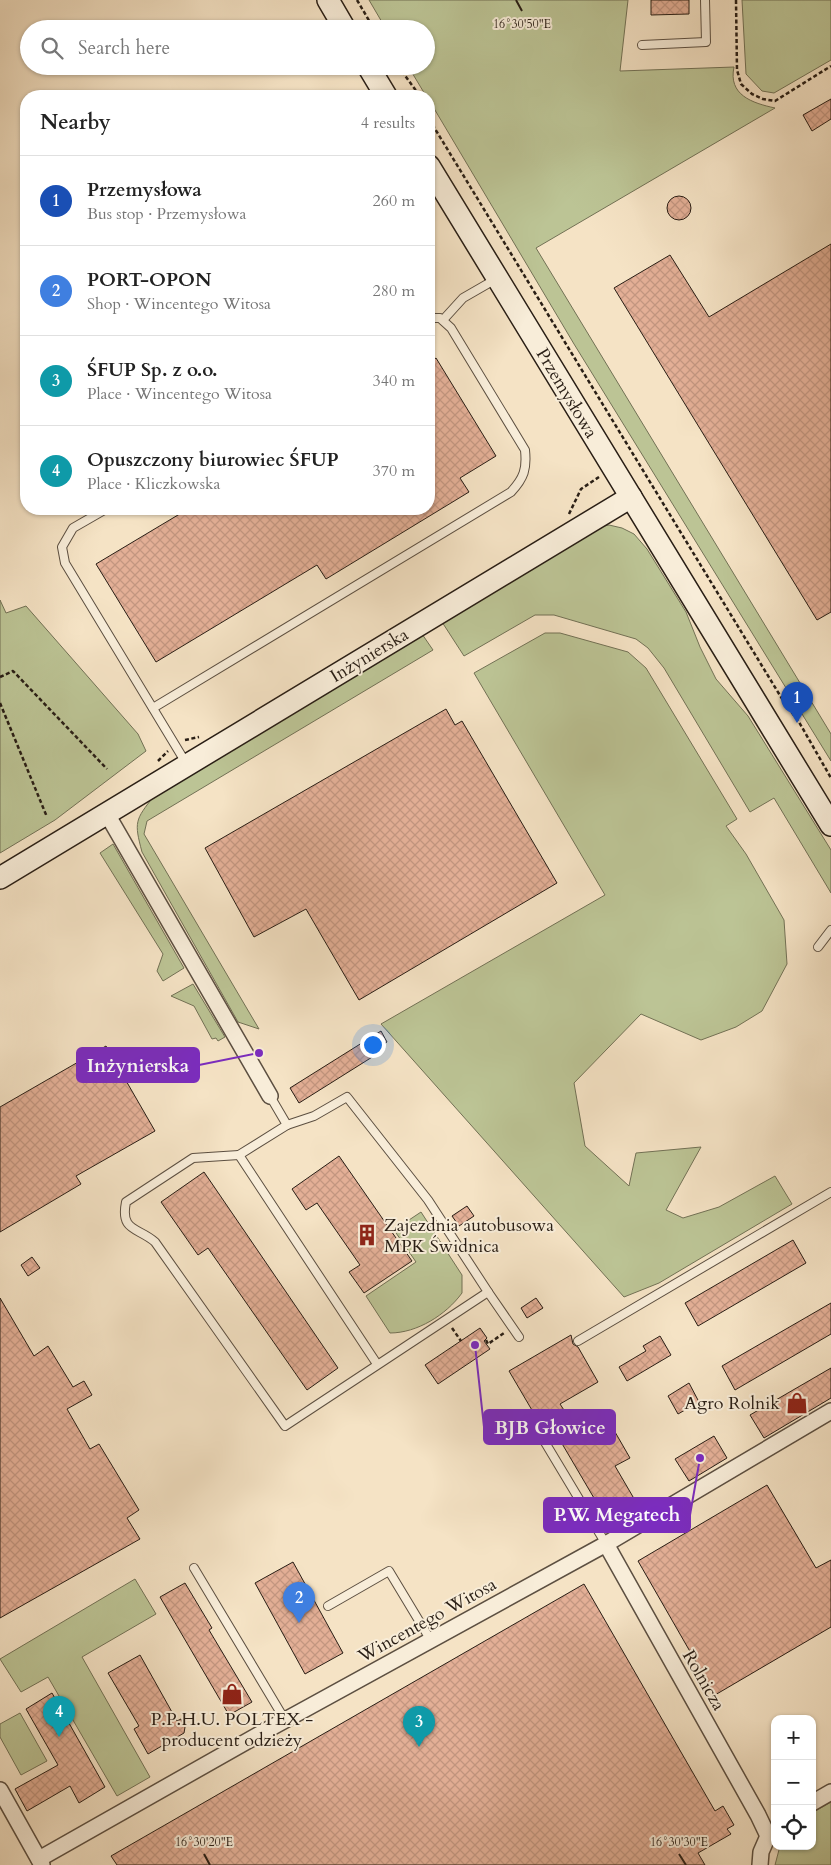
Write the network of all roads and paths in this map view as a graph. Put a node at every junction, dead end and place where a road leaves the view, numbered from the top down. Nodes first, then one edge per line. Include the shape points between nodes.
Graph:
1 (328, 0) edge
2 (357, 0) edge
3 (705, 0) edge
4 (736, 0) edge
5 (340, 20) edge
6 (369, 20) edge
7 (642, 45) dead end
8 (831, 66) edge
9 (373, 75) edge
10 (405, 75) edge
11 (382, 90) edge
12 (416, 90) edge
13 (435, 129) edge
14 (435, 176) edge
15 (497, 278) junction
16 (435, 318) edge
17 (443, 320) junction
18 (631, 497) junction
19 (96, 515) edge
20 (0, 677) edge
21 (0, 703) edge
22 (153, 708) junction
23 (187, 765) junction
24 (106, 769) dead end
25 (831, 778) edge
26 (107, 814) junction
27 (47, 817) dead end
28 (831, 825) edge
29 (0, 878) edge
30 (831, 930) edge
31 (818, 948) dead end
32 (270, 1096) joint
33 (287, 1125) junction
34 (239, 1155) junction
35 (831, 1192) edge
36 (488, 1292) junction
37 (450, 1324) dead end
38 (512, 1328) junction
39 (519, 1338) dead end
40 (486, 1340) dead end
41 (578, 1340) dead end
42 (461, 1341) dead end
43 (377, 1364) junction
44 (831, 1411) edge
45 (534, 1424) dead end
46 (606, 1544) junction
47 (194, 1568) dead end
48 (328, 1606) dead end
49 (430, 1640) junction
50 (285, 1720) junction
51 (0, 1790) edge
52 (831, 1792) edge
53 (816, 1801) edge
54 (771, 1832) edge
55 (40, 1862) edge
56 (760, 1865) edge

1 - 5 main road
2 - 6 path
3 - 7 lane via 706,42
4 - 8 path via 737,70 741,84 752,94 775,101
9 - 11 main road
10 - 12 path
13 - 25 path
14 - 15 main road, Przemysłowa
15 - 17 lane via 463,298
15 - 18 main road, Przemysłowa
16 - 17 lane
17 - 22 lane via 451,328 524,450 527,465 523,479 511,492
18 - 23 main road, Inżynierska
18 - 28 main road, Przemysłowa
19 - 22 lane via 74,528 62,547 65,563
20 - 24 path via 13,671
21 - 27 path
22 - 23 lane
23 - 26 main road, Inżynierska
26 - 29 main road, Inżynierska
26 - 32 street
30 - 31 lane
32 - 33 lane
33 - 34 lane
33 - 36 lane via 314,1116 347,1097 428,1200
34 - 43 lane
34 - 43 lane via 193,1158 126,1202 124,1214 127,1225 155,1242 284,1426
35 - 41 lane
36 - 38 lane
36 - 43 lane
37 - 42 path
38 - 39 lane
38 - 40 path via 488,1344
44 - 46 street, Wincentego Witosa
45 - 46 lane
46 - 49 street, Wincentego Witosa
46 - 54 street, Rolnicza
47 - 50 lane
48 - 49 lane via 389,1571
49 - 50 street, Wincentego Witosa
50 - 55 street, Wincentego Witosa
51 - 55 street
52 - 53 street
54 - 56 street, Rolnicza via 761,1852

